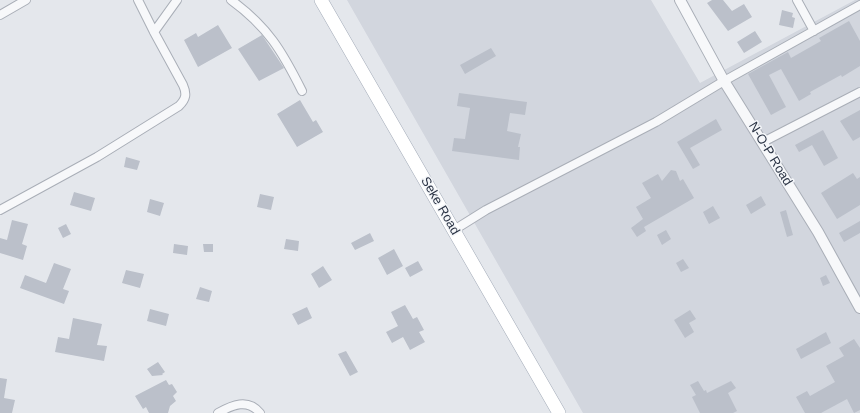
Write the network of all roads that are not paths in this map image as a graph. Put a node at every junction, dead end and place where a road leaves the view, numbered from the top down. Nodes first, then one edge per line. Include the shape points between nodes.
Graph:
1 (26, 0) edge
2 (138, 0) edge
3 (177, 0) edge
4 (231, 0) edge
5 (322, 0) edge
6 (680, 0) edge
7 (796, 0) edge
8 (860, 5) edge
9 (0, 15) edge
10 (814, 31) junction
11 (154, 32) junction
12 (724, 81) junction
13 (302, 90) dead end
14 (860, 92) edge
15 (763, 142) junction
16 (0, 210) edge
17 (454, 230) junction
18 (860, 308) edge
19 (218, 413) edge
20 (260, 413) edge
21 (559, 413) edge

1 - 9 street
2 - 11 street
3 - 11 street
4 - 13 street via 268,32 283,53
5 - 17 main road, Seke Road
6 - 12 street, N-O-P Road
7 - 10 street
8 - 10 street
10 - 12 street
11 - 16 street via 184,85 184,101 97,157
12 - 15 street, N-O-P Road
12 - 17 street via 656,122 486,210
14 - 15 street
15 - 18 street, N-O-P Road via 818,232
17 - 21 main road, Seke Road
19 - 20 street via 243,403

